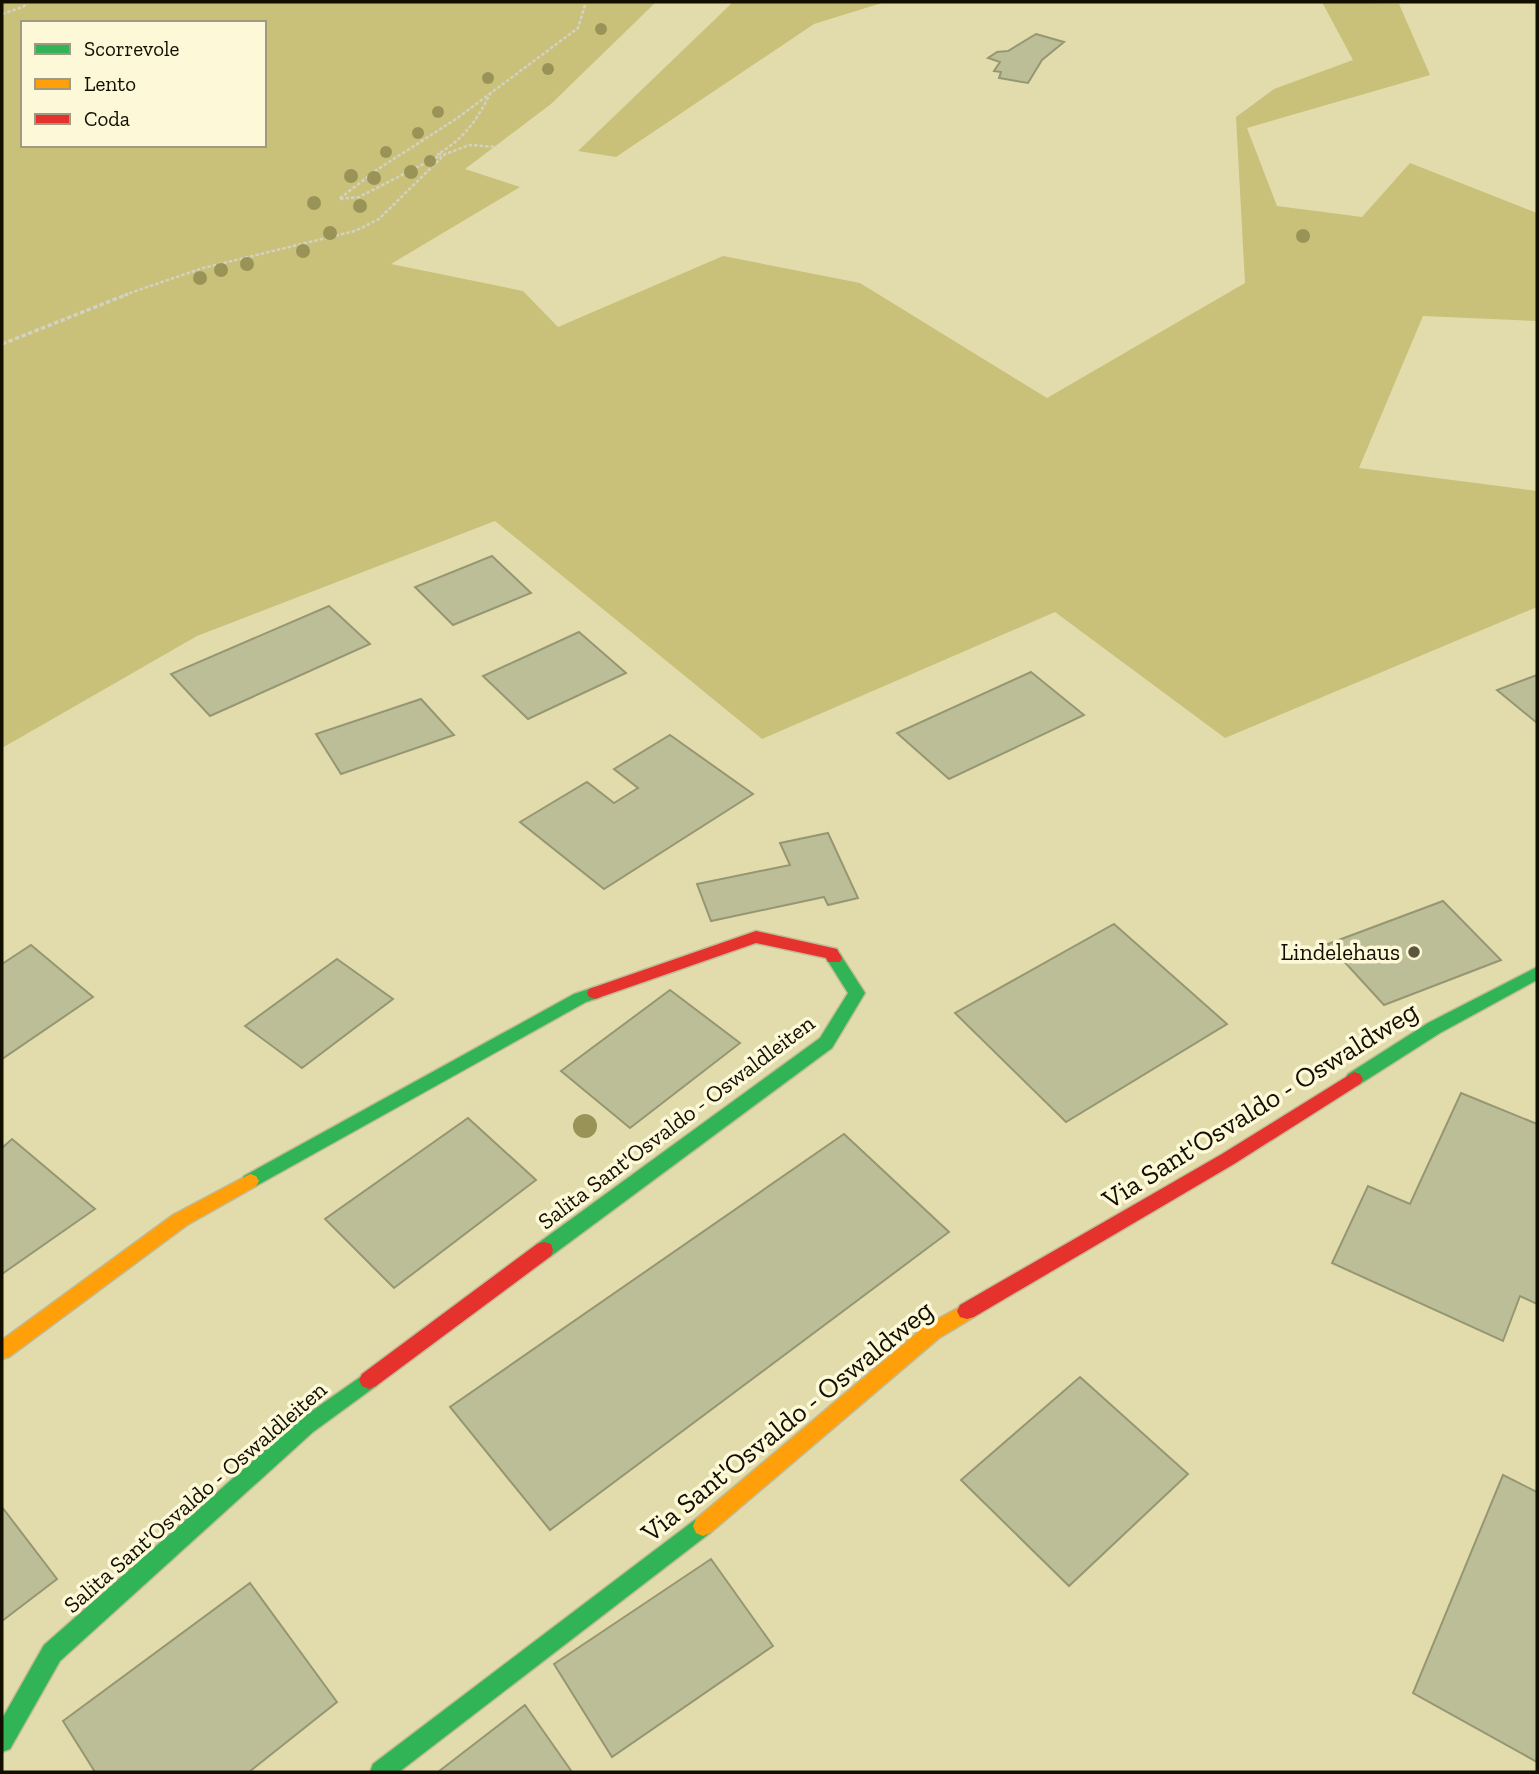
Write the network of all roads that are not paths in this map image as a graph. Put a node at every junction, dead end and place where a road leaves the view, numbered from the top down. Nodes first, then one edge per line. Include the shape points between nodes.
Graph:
1 (1537, 974) edge
2 (2, 1351) edge
3 (2, 1741) edge
4 (381, 1772) edge

1 - 4 street, Via Sant'Osvaldo - Oswaldweg via 1434,1028 1228,1159 932,1332 724,1510
2 - 3 street, Salita Sant'Osvaldo - Oswaldleiten via 180,1220 580,998 756,937 831,953 858,993 826,1043 306,1426 52,1653

